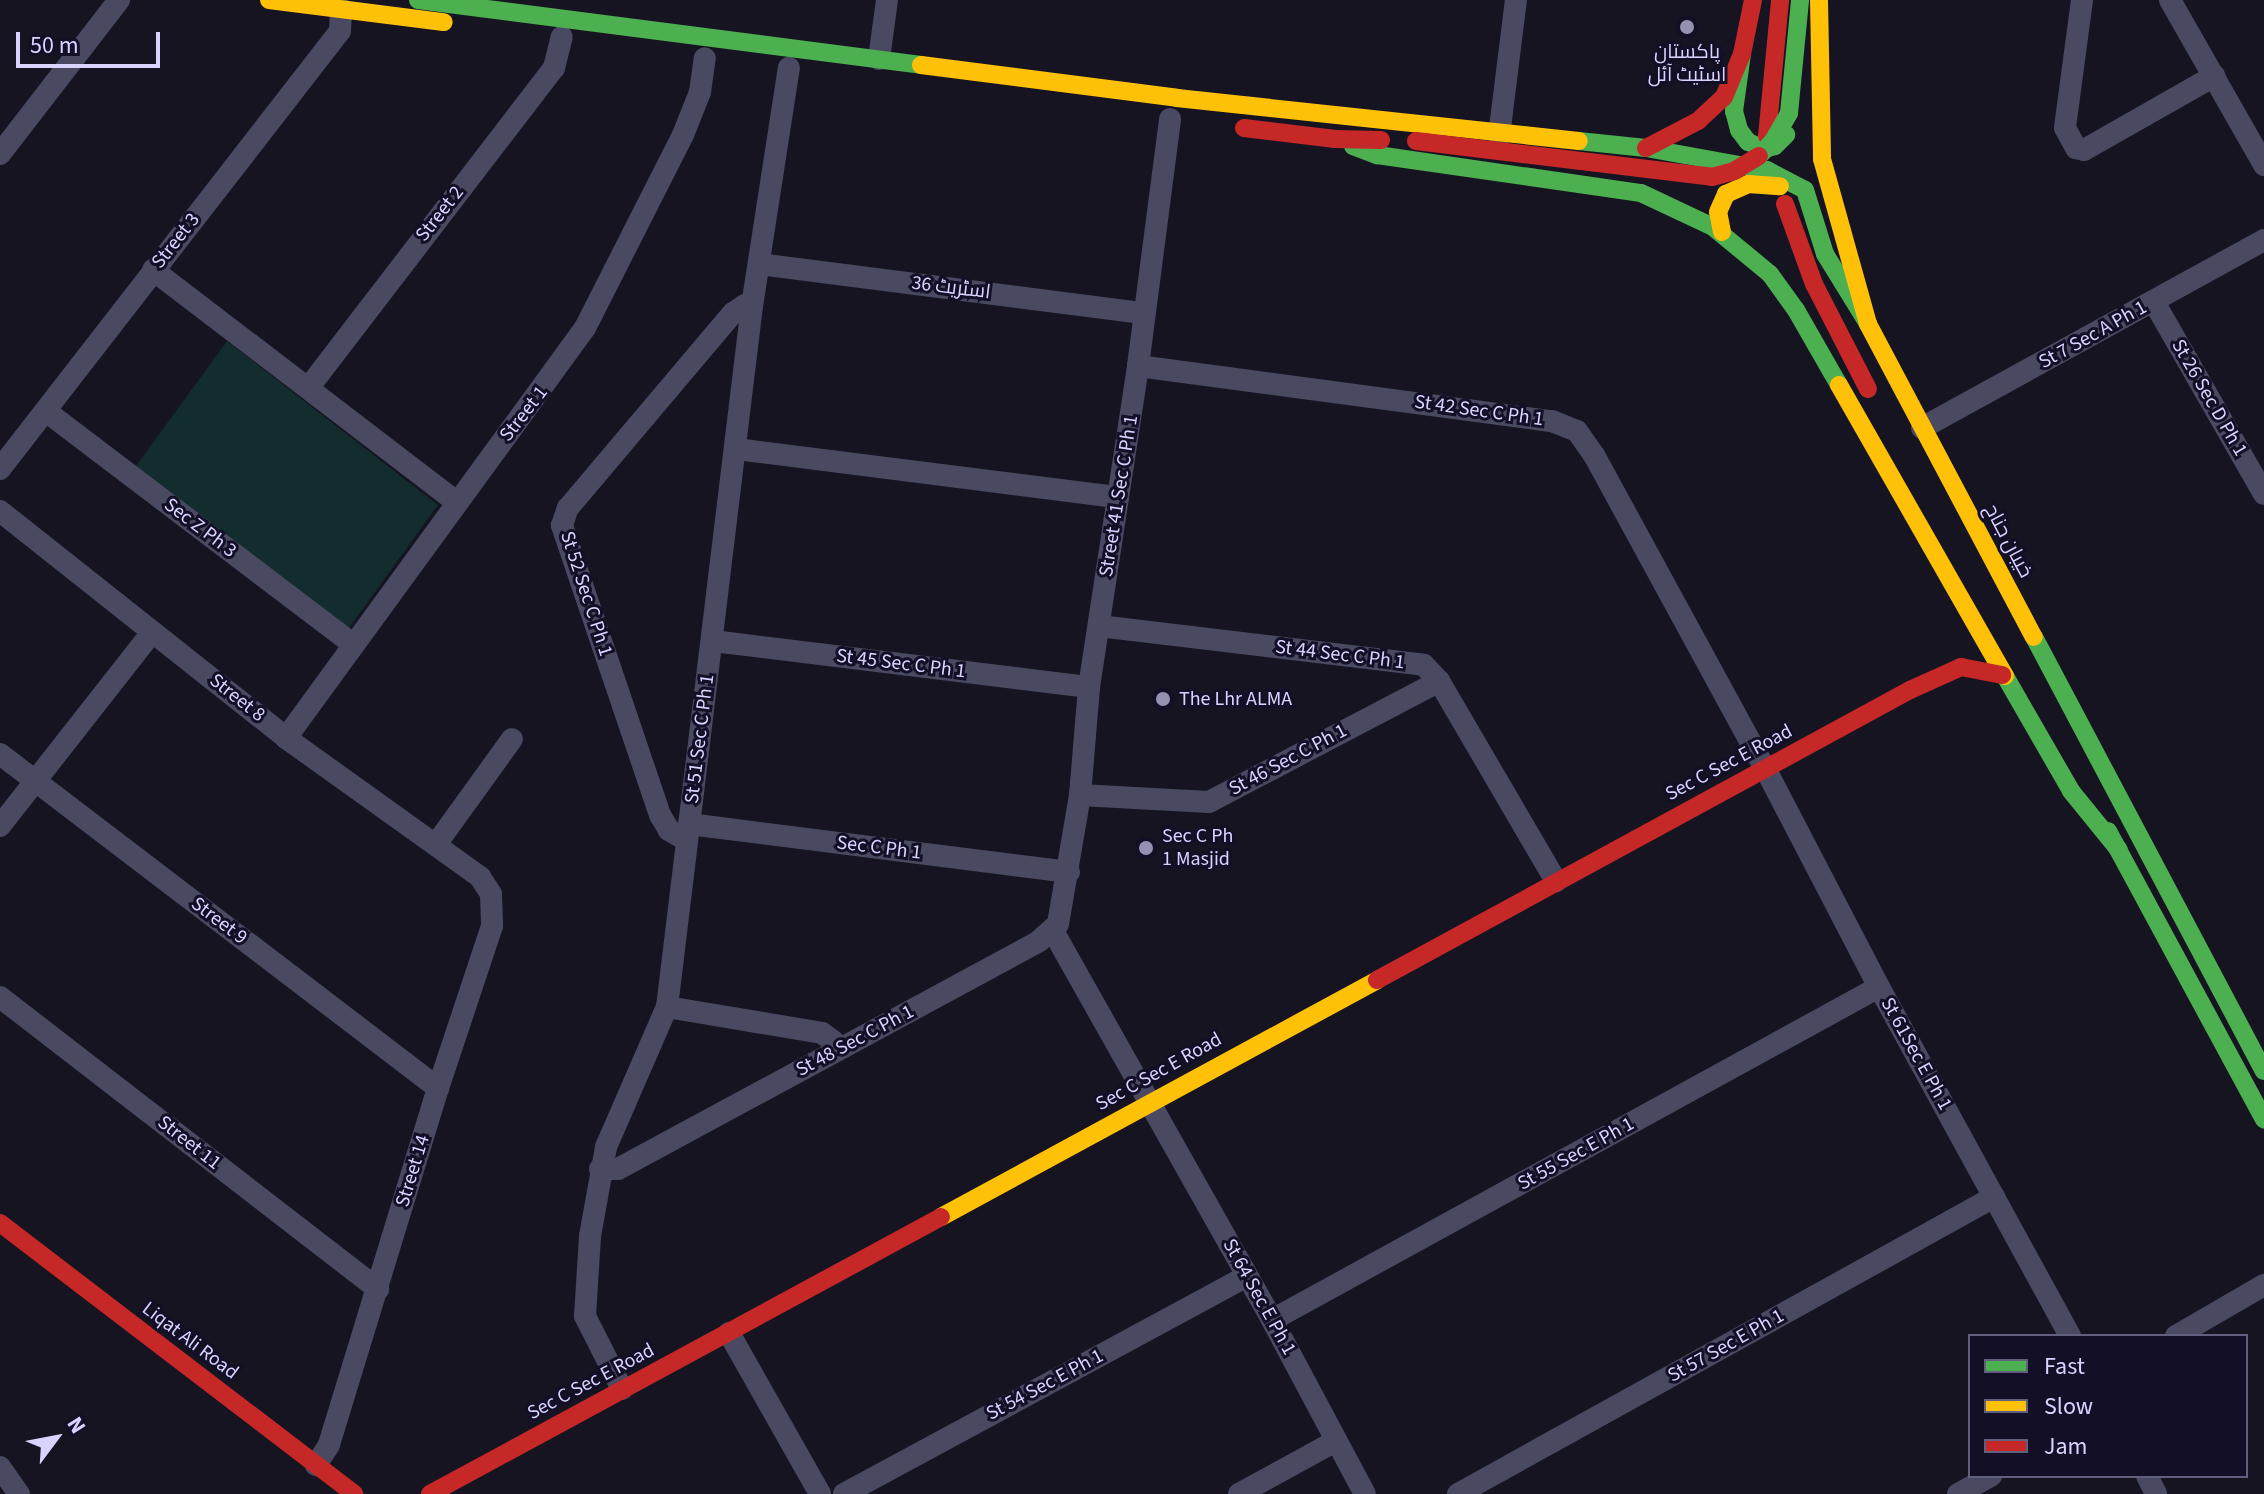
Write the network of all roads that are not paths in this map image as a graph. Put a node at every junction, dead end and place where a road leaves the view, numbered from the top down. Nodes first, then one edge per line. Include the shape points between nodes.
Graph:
1 (119, 0) edge
2 (269, 0) edge
3 (418, 0) edge
4 (887, 0) edge
5 (1516, 0) edge
6 (1753, 0) edge
7 (1780, 0) edge
8 (1800, 0) edge
9 (1819, 0) edge
10 (2082, 0) edge
11 (450, 2) edge
12 (2176, 2) edge
13 (341, 9) junction
14 (1817, 25) junction
15 (562, 37) junction
16 (590, 42) dead end
17 (1742, 54) junction
18 (705, 58) dead end
19 (879, 59) junction
20 (789, 68) dead end
21 (2214, 76) junction
22 (1170, 119) dead end
23 (1230, 127) dead end
24 (1499, 136) junction
25 (1767, 136) dead end
26 (1335, 139) junction
27 (1646, 148) junction
28 (0, 154) edge
29 (2264, 165) edge
30 (1792, 180) junction
31 (1785, 204) dead end
32 (1722, 232) junction
33 (2264, 240) edge
34 (759, 264) junction
35 (153, 270) junction
36 (2154, 302) junction
37 (752, 306) junction
38 (1143, 313) junction
39 (1868, 324) junction
40 (1138, 366) junction
41 (309, 387) junction
42 (1877, 404) dead end
43 (47, 412) junction
44 (1922, 428) junction
45 (736, 449) junction
46 (0, 469) edge
47 (2264, 494) edge
48 (1118, 497) junction
49 (456, 502) junction
50 (0, 511) edge
51 (1964, 565) dead end
52 (1972, 622) junction
53 (1099, 626) junction
54 (152, 632) junction
55 (713, 641) junction
56 (354, 645) junction
57 (2002, 675) junction
58 (1439, 681) junction
59 (1089, 687) junction
60 (1910, 690) junction
61 (286, 738) junction
62 (512, 739) dead end
63 (0, 754) edge
64 (1766, 770) junction
65 (35, 781) junction
66 (1080, 795) junction
67 (0, 826) edge
68 (688, 832) junction
69 (437, 843) junction
70 (2119, 850) junction
71 (1069, 872) junction
72 (480, 877) joint
73 (1556, 881) junction
74 (1053, 931) junction
75 (1879, 987) junction
76 (0, 997) edge
77 (667, 1007) junction
78 (2246, 1034) junction
79 (838, 1050) junction
80 (2264, 1054) edge
81 (2264, 1071) edge
82 (438, 1088) junction
83 (1150, 1102) junction
84 (2264, 1120) edge
85 (600, 1169) junction
86 (1994, 1197) junction
87 (0, 1223) edge
88 (1247, 1276) junction
89 (2264, 1285) edge
90 (378, 1289) junction
91 (1272, 1320) junction
92 (729, 1333) junction
93 (2069, 1334) edge
94 (2179, 1334) edge
95 (622, 1389) junction
96 (1336, 1441) junction
97 (316, 1465) junction
98 (0, 1467) edge
99 (1987, 1478) edge
100 (19, 1494) edge
101 (354, 1494) edge
102 (430, 1494) edge
103 (820, 1494) edge
104 (844, 1494) edge
105 (1239, 1494) edge
106 (1365, 1494) edge
107 (1458, 1494) edge
108 (1958, 1494) edge

1 - 28 street
2 - 13 main road
3 - 11 main road
4 - 19 street
5 - 24 street
6 - 17 main road
7 - 25 main road
8 - 26 main road, bridge via 1789,113 1757,158 1734,171 1712,177 1416,141
9 - 14 main road, خیبان جناح
10 - 21 street via 2065,128 2076,148 2084,150
11 - 19 main road
12 - 21 street
13 - 15 main road
13 - 35 street, Street 3 via 340,31
14 - 17 main road via 1806,57 1798,114 1785,137 1769,148 1748,142 1739,130 1734,111
14 - 39 main road, خیبان جناح via 1822,159
15 - 16 main road
15 - 41 street, Street 2 via 554,68
17 - 27 main road via 1728,91 1713,110
18 - 49 street, Street 1 via 700,92 683,135 585,328
19 - 24 main road
20 - 34 street, St 51 Sec C Ph 1
21 - 29 street
22 - 38 street, Street 41 Sec C Ph 1
23 - 26 main road
24 - 27 main road
26 - 32 main road via 1377,155 1641,193
27 - 30 main road via 1767,170
30 - 32 main road via 1781,186 1740,185 1726,194 1718,212
30 - 39 main road via 1805,190 1825,254
31 - 42 main road via 1814,284
32 - 52 main road via 1770,274 1796,310
33 - 36 street, St 7 Sec A Ph 1
34 - 37 street, St 51 Sec C Ph 1
34 - 38 street, اسٹریٹ 36
35 - 41 street
35 - 43 street, Street 3
36 - 44 street, St 7 Sec A Ph 1
36 - 47 street, St 26 Sec D Ph 1
37 - 45 street, St 51 Sec C Ph 1
37 - 68 street, St 52 Sec C Ph 1 via 733,313 568,508 562,525 660,815 669,830
38 - 40 street, Street 41 Sec C Ph 1
39 - 44 main road, خیبان جناح
40 - 48 street, Street 41 Sec C Ph 1
40 - 64 street, St 42 Sec C Ph 1 via 1552,421 1577,431
41 - 49 street
43 - 46 street, Street 3
43 - 56 street, Sec Z Ph 3
44 - 78 main road, خیبان جناح
45 - 48 street
45 - 55 street, St 51 Sec C Ph 1
48 - 53 street, Street 41 Sec C Ph 1
49 - 56 street, Street 1
50 - 54 street, Street 8
51 - 70 main road
52 - 57 main road
52 - 60 main road, Sec C Sec E Road via 1961,647
53 - 58 street, St 44 Sec C Ph 1 via 1424,665
53 - 59 street, Street 41 Sec C Ph 1
54 - 61 street, Street 8
54 - 65 street
55 - 59 street, St 45 Sec C Ph 1
55 - 68 street, St 51 Sec C Ph 1
56 - 61 street, Street 1
57 - 60 main road, Sec C Sec E Road via 1961,667
57 - 70 main road via 2071,791
58 - 66 street, St 46 Sec C Ph 1 via 1209,802
58 - 73 street
59 - 66 street, Street 41 Sec C Ph 1
60 - 64 main road, Sec C Sec E Road
61 - 69 street, Street 8
62 - 69 street
63 - 65 street, Street 9
64 - 73 main road, Sec C Sec E Road
64 - 75 street, St 61Sec E Ph 1
65 - 67 street
65 - 82 street, Street 9
66 - 71 street, Street 41 Sec C Ph 1
68 - 71 street, Sec C Ph 1
68 - 77 street, St 51 Sec C Ph 1
69 - 72 street, Street 8
70 - 84 main road
71 - 74 street
72 - 82 street, Street 14 via 491,894 492,926
73 - 83 main road, Sec C Sec E Road
74 - 79 street, St 48 Sec C Ph 1
74 - 83 street, St 64 Sec E Ph 1
75 - 86 street, St 61Sec E Ph 1
75 - 91 street, St 55 Sec E Ph 1
76 - 90 street, Street 11
77 - 79 street via 822,1033
77 - 85 street, St 51 Sec C Ph 1
78 - 80 main road
78 - 81 main road, خیبان جناح
79 - 85 street, St 48 Sec C Ph 1 via 618,1169
82 - 90 street, Street 14
83 - 88 street, St 64 Sec E Ph 1
83 - 92 main road, Sec C Sec E Road
85 - 95 street, St 51 Sec C Ph 1 via 585,1316
86 - 93 street, St 61Sec E Ph 1
86 - 107 street, St 57 Sec E Ph 1
87 - 97 main road, Liqat Ali Road
88 - 91 street, St 64 Sec E Ph 1
88 - 104 street, St 54 Sec E Ph 1
89 - 94 street
90 - 97 street, Street 14 via 329,1445
91 - 96 street, St 64 Sec E Ph 1
92 - 95 main road, Sec C Sec E Road
92 - 103 street
95 - 102 main road, Sec C Sec E Road
96 - 105 street
96 - 106 street, St 64 Sec E Ph 1
97 - 101 main road, Liqat Ali Road
98 - 100 street
99 - 108 street

